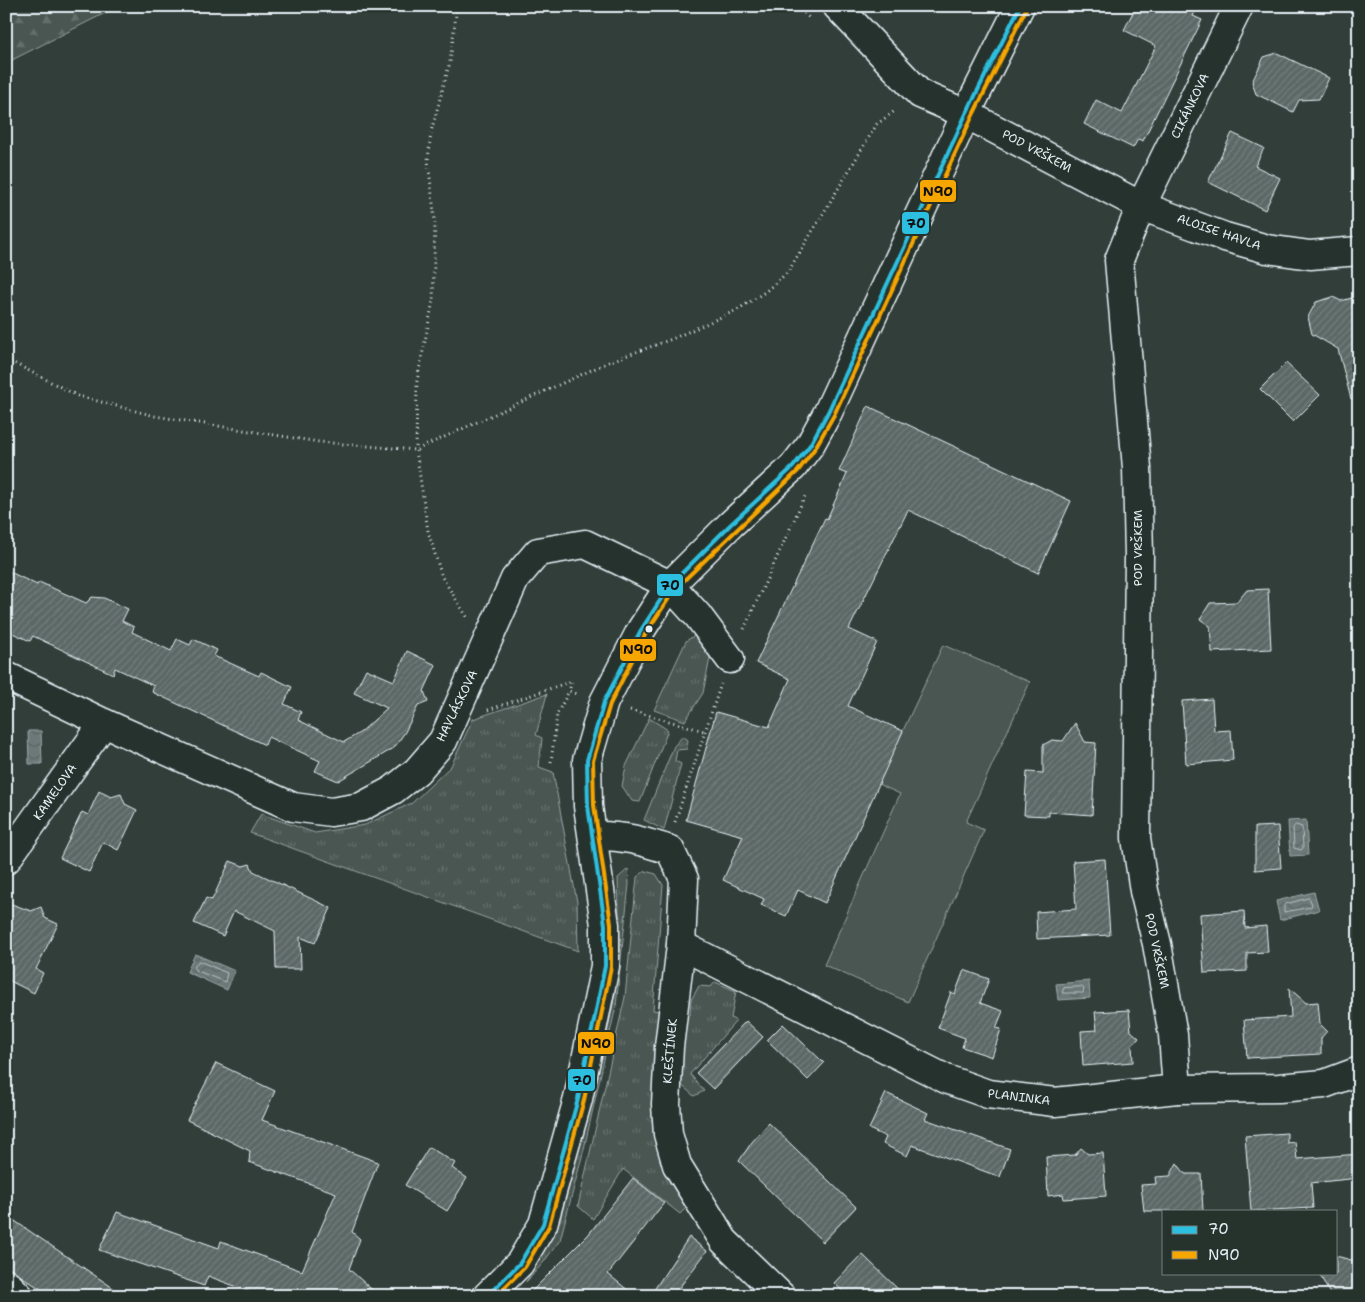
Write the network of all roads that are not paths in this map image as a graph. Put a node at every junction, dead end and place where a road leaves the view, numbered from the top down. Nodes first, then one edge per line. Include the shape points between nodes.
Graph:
1 (837, 6) edge
2 (1020, 6) edge
3 (1239, 6) edge
4 (966, 114) junction
5 (1141, 206) junction
6 (1359, 251) edge
7 (670, 585) junction
8 (730, 659) road end
9 (6, 676) edge
10 (104, 723) junction
11 (593, 836) junction
12 (6, 860) edge
13 (681, 945) junction
14 (1359, 1071) edge
15 (1177, 1090) junction
16 (6, 1283) edge
17 (20, 1296) edge
18 (486, 1296) edge
19 (781, 1296) edge

1 - 4 street, POD VRŠKEM via 920,94
2 - 4 street
3 - 5 street, CIKÁNKOVA
4 - 5 street, POD VRŠKEM
4 - 7 street via 828,412 810,444 792,466
5 - 6 street, ALOISE HAVLA via 1267,249 1310,255
5 - 15 street, POD VRŠKEM via 1119,260 1137,468 1136,838 1173,1035
7 - 8 street
7 - 10 street, HAVLÁSKOVA via 586,544 538,552 515,579 443,741 411,776 361,807 331,812 293,807
7 - 11 street via 641,630 604,702 587,760 588,806
9 - 10 street, HAVLÁSKOVA
10 - 12 street, KAMELOVA
11 - 13 street, KLEŠTÍNEK via 636,838 670,850 684,878
11 - 18 street via 605,925 605,966 578,1100 543,1224 520,1263
13 - 15 street, PLANINKA via 946,1079 988,1094 1055,1102
13 - 19 street, KLEŠTÍNEK via 669,1047 668,1134 677,1165 724,1241
14 - 15 street, PLANINKA via 1324,1084
16 - 17 street

